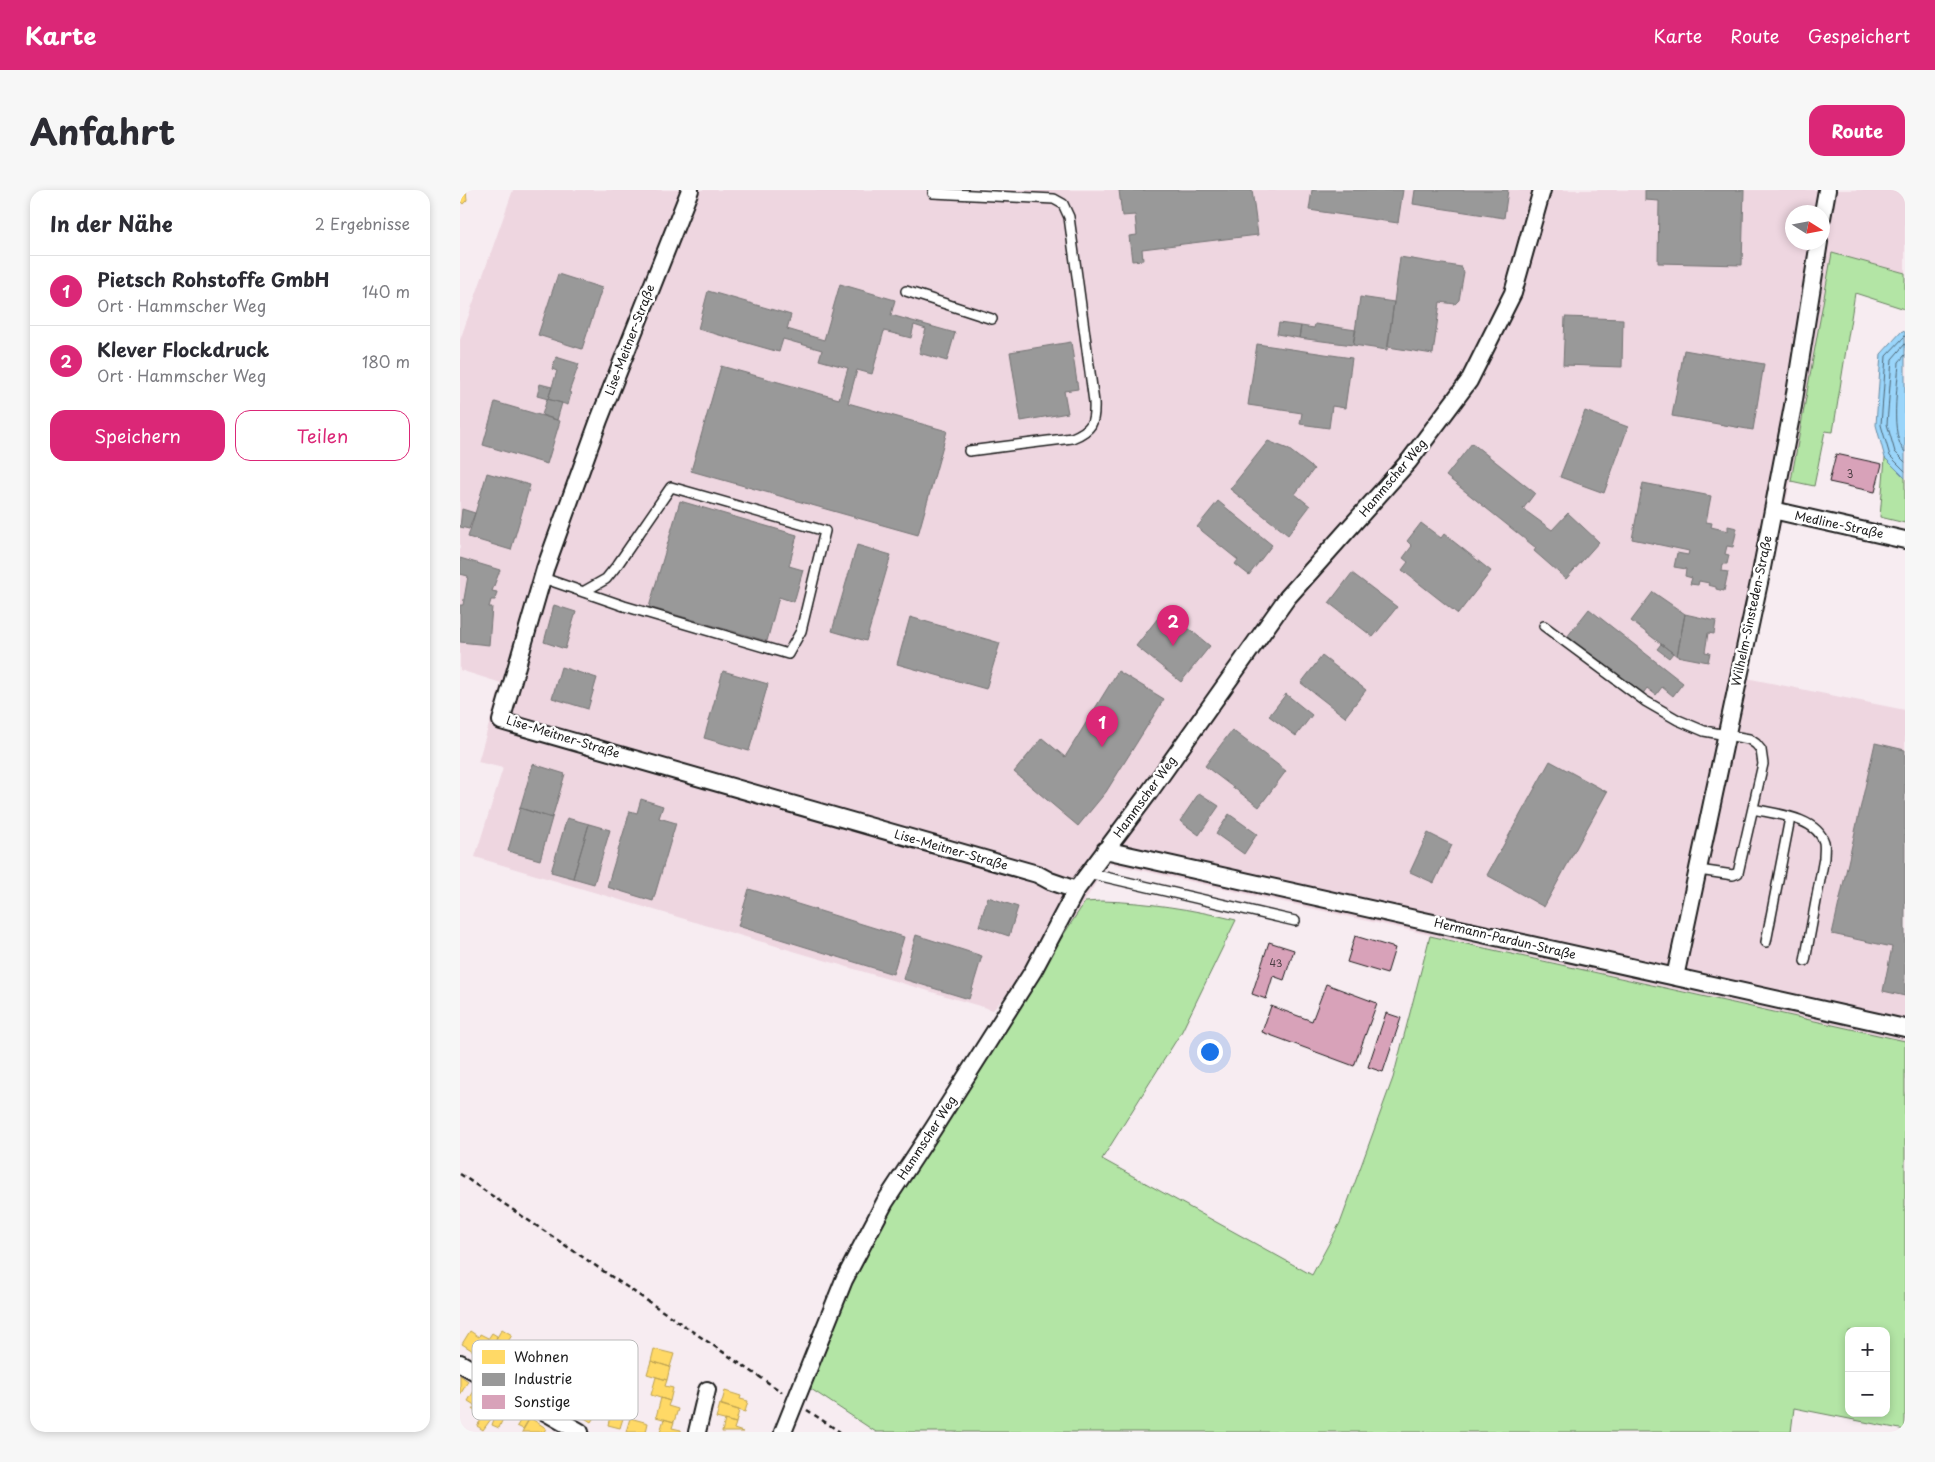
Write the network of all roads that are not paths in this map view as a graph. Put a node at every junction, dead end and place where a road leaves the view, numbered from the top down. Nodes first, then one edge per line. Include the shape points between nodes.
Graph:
1 (690, 190) edge
2 (934, 190) edge
3 (1542, 190) edge
4 (1827, 190) edge
5 (1824, 205) edge
6 (1818, 250) edge
7 (906, 291) dead end
8 (992, 319) dead end
9 (969, 452) dead end
10 (1773, 510) junction
11 (1905, 540) edge
12 (543, 578) junction
13 (583, 592) junction
14 (1544, 626) dead end
15 (1726, 736) junction
16 (1753, 808) junction
17 (1790, 818) junction
18 (1106, 850) junction
19 (1699, 870) junction
20 (1088, 874) junction
21 (1076, 890) junction
22 (1295, 920) dead end
23 (1766, 942) dead end
24 (1805, 961) dead end
25 (1675, 977) junction
26 (1905, 1028) edge
27 (460, 1363) edge
28 (472, 1370) edge
29 (707, 1390) dead end
30 (559, 1420) edge
31 (580, 1432) edge
32 (697, 1432) edge
33 (783, 1432) edge

1 - 12 street, Lise-Meitner-Straße via 600,420
2 - 9 lane via 952,194 1054,199 1062,204 1069,217 1094,402 1093,421 1084,433 1072,438
3 - 18 street, Hammscher Weg via 1513,293 1469,381 1409,461 1287,598
4 - 5 street
6 - 10 street, Wilhelm-Sinsteden-Straße
7 - 8 lane
10 - 11 street, Medline-Straße
10 - 15 street, Wilhelm-Sinsteden-Straße
12 - 13 lane
12 - 21 street, Lise-Meitner-Straße via 501,721 1037,874
13 - 13 lane via 788,654 800,631 825,531 671,487 606,579
14 - 15 lane via 1646,701 1678,720
15 - 16 lane via 1749,740 1761,750 1763,764
15 - 19 street, Wilhelm-Sinsteden-Straße
16 - 17 lane
16 - 19 lane via 1738,873
17 - 23 lane
17 - 24 lane via 1807,822 1824,842 1824,858
18 - 20 street, Hammscher Weg
18 - 25 street, Hermann-Pardun-Straße
19 - 25 street, Wilhelm-Sinsteden-Straße
20 - 21 street, Hammscher Weg
20 - 22 lane
21 - 33 street, Hammscher Weg via 1033,971 885,1202 844,1280
25 - 26 street, Hermann-Pardun-Straße
27 - 28 street
29 - 32 street
30 - 31 street

